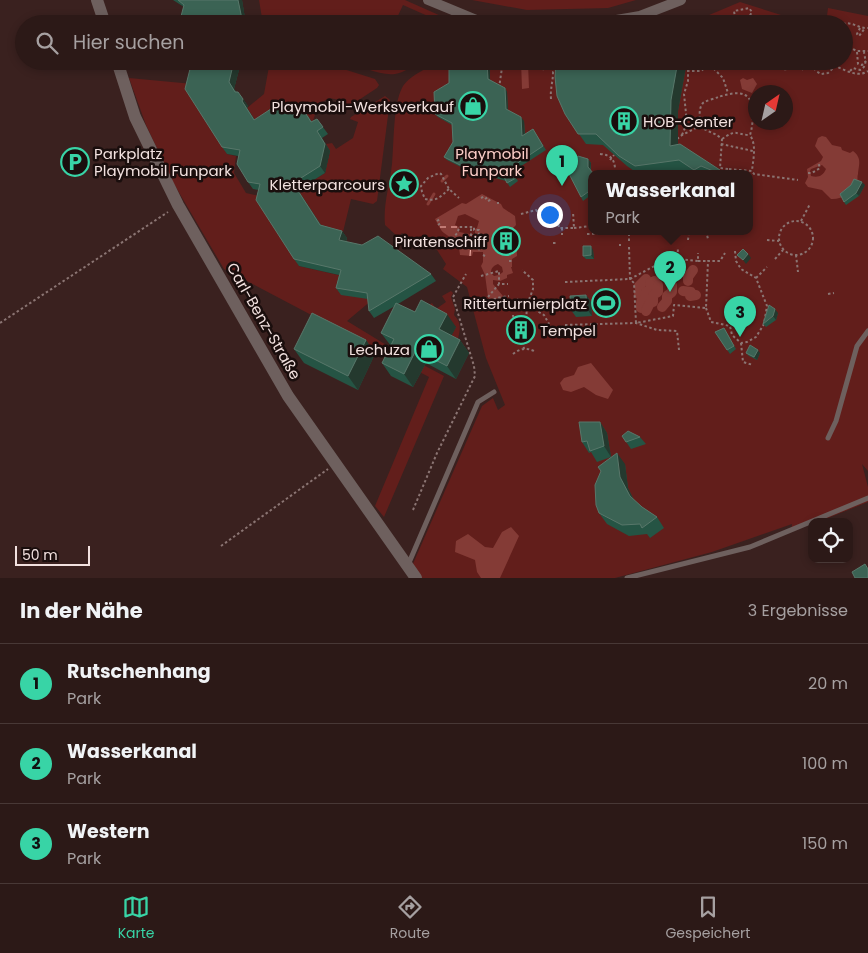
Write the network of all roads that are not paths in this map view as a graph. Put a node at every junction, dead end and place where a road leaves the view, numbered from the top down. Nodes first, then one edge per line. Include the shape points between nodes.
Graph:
1 (97, 0) edge
2 (428, 0) edge
3 (682, 0) edge
4 (101, 15) edge
5 (464, 15) edge
6 (643, 15) edge
7 (120, 70) edge
8 (868, 330) edge
9 (494, 392) dead end
10 (828, 438) dead end
11 (868, 498) edge
12 (408, 566) junction
13 (416, 578) edge
14 (627, 578) edge

1 - 4 street
2 - 5 street
3 - 6 street
7 - 12 street, Carl-Benz-Straße via 135,118 178,205 288,396
8 - 10 lane via 857,346 836,421
9 - 12 lane via 478,402
11 - 14 lane via 750,547
12 - 13 street, Carl-Benz-Straße

